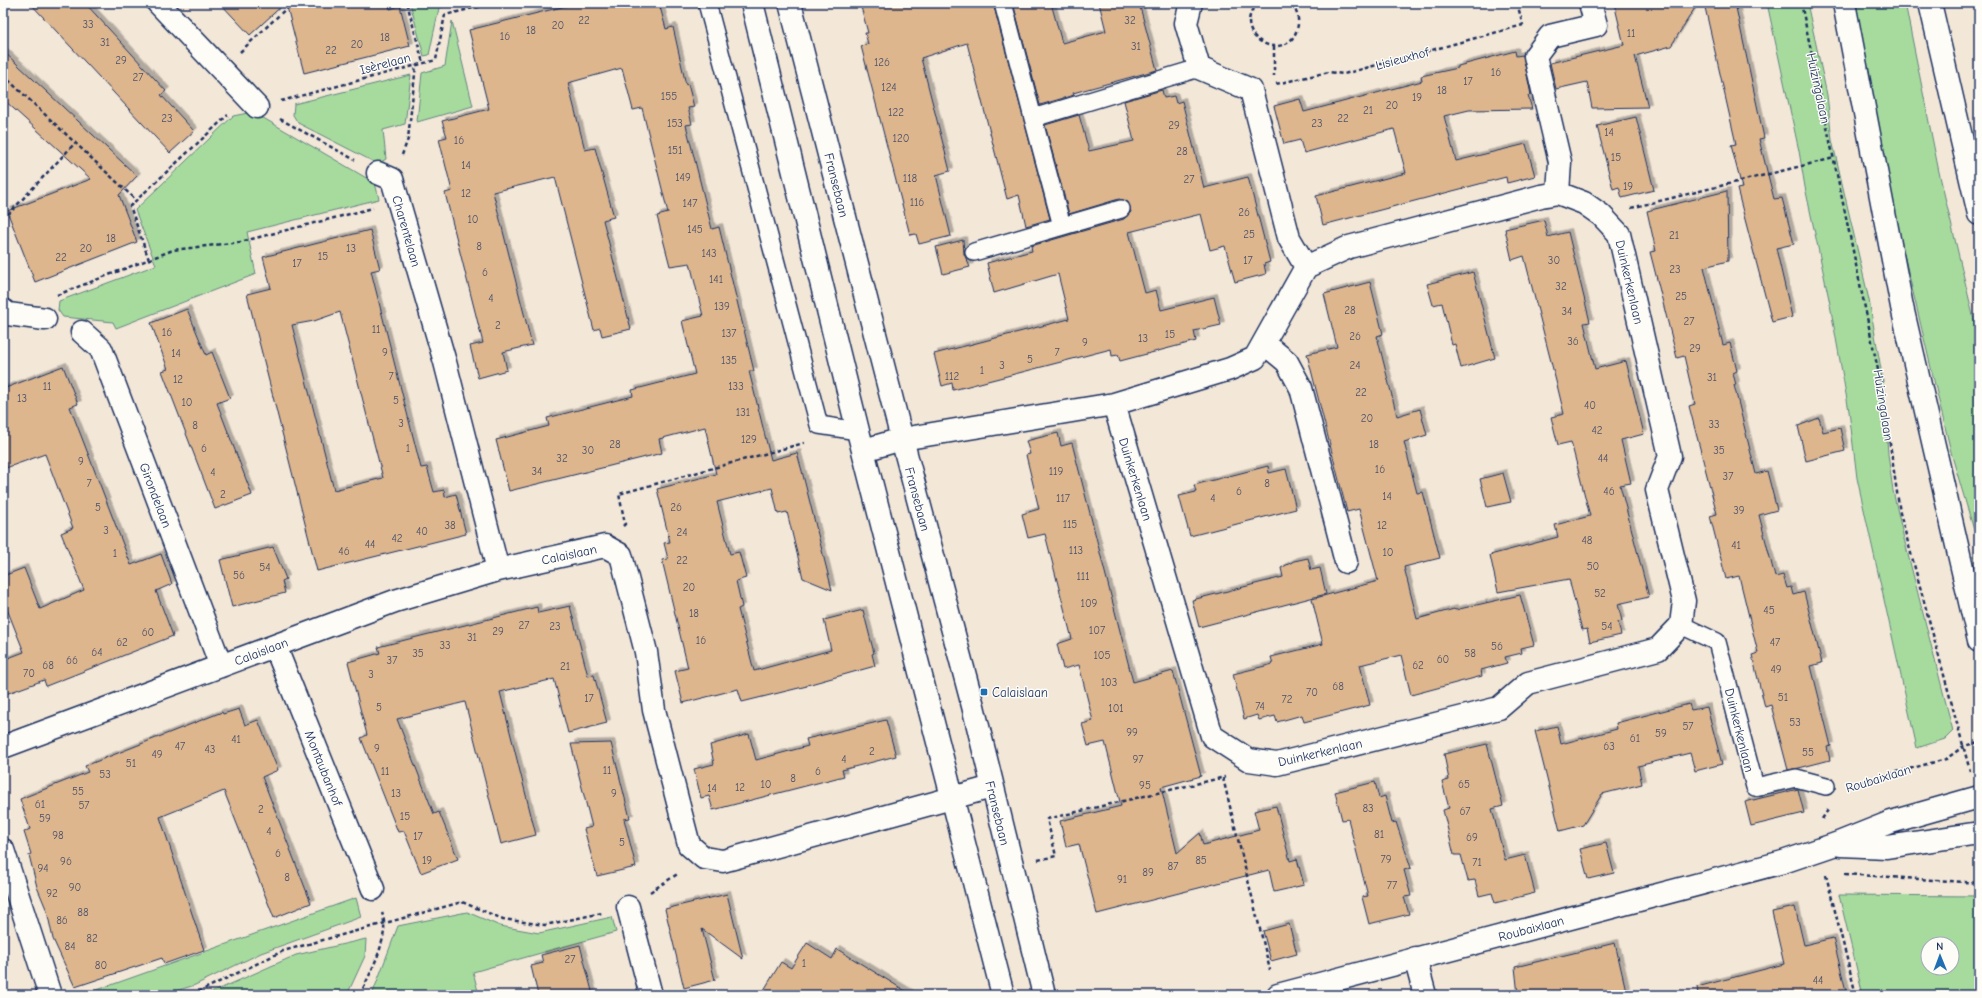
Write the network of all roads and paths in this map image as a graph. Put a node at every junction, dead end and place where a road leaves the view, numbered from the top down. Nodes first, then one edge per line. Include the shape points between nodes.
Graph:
1 (158, 3) edge
2 (292, 3) edge
3 (407, 3) edge
4 (494, 3) edge
5 (707, 3) edge
6 (752, 3) edge
7 (790, 3) edge
8 (1003, 3) edge
9 (1191, 3) edge
10 (1257, 3) edge
11 (1290, 3) edge
12 (1517, 3) edge
13 (1590, 3) edge
14 (1801, 3) edge
15 (1844, 3) edge
16 (1930, 3) edge
17 (483, 4) edge
18 (1523, 25) junction
19 (1550, 36) junction
20 (1274, 46) junction
21 (423, 63) junction
22 (416, 65) junction
23 (1200, 68) junction
24 (222, 70) junction
25 (3, 75) edge
26 (253, 102) junction
27 (1033, 118) junction
28 (75, 143) junction
29 (1834, 158) junction
30 (385, 176) junction
31 (1558, 194) junction
32 (136, 200) junction
33 (398, 202) junction
34 (1120, 209) dead end
35 (1979, 214) edge
36 (1601, 215) junction
37 (3, 220) edge
38 (1062, 226) junction
39 (974, 252) dead end
40 (149, 260) junction
41 (1306, 267) junction
42 (53, 297) dead end
43 (3, 310) edge
44 (45, 319) dead end
45 (82, 332) dead end
46 (1264, 343) junction
47 (1114, 404) junction
48 (819, 425) junction
49 (902, 439) junction
50 (861, 441) junction
51 (605, 546) junction
52 (1346, 562) dead end
53 (498, 570) junction
54 (1973, 604) edge
55 (1680, 625) junction
56 (1979, 641) edge
57 (275, 646) junction
58 (221, 666) junction
59 (1979, 742) edge
60 (1964, 746) junction
61 (3, 747) edge
62 (1231, 776) dead end
63 (1223, 778) junction
64 (1834, 786) joint
65 (992, 787) junction
66 (1978, 797) edge
67 (953, 798) junction
68 (1830, 806) dead end
69 (1818, 824) dead end
70 (1979, 833) edge
71 (1836, 844) junction
72 (3, 850) edge
73 (1011, 867) junction
74 (1826, 873) dead end
75 (373, 889) joint
76 (628, 907) joint
77 (385, 922) junction
78 (1416, 958) junction
79 (1271, 972) dead end
80 (50, 995) edge
81 (192, 995) edge
82 (360, 995) edge
83 (651, 995) edge
84 (1003, 995) edge
85 (1044, 995) edge
86 (1278, 995) edge
87 (1425, 995) edge
88 (1856, 995) edge

1 - 24 street
2 - 24 path
3 - 21 path
4 - 17 path, Isèrelaan
5 - 48 lane
6 - 50 street
7 - 49 street, Fransebaan
8 - 27 lane
9 - 23 street via 1186,23
10 - 20 path via 1250,16 1251,30 1260,42
11 - 20 path via 1298,16 1297,31 1288,42
12 - 18 path
13 - 19 street via 1596,25
14 - 29 path, Huizingalaan
15 - 54 street via 1902,307
16 - 35 street
17 - 21 path, Isèrelaan via 445,15 436,60
18 - 19 path
18 - 20 path, Lisieuxhof via 1344,74 1329,72 1274,84
19 - 31 street via 1535,56 1560,162
21 - 22 path, Isèrelaan
22 - 26 path, Isèrelaan
22 - 30 path via 408,139
23 - 27 lane
23 - 41 street via 1251,90 1289,238
24 - 26 street
25 - 28 path
26 - 30 path
26 - 32 path
27 - 38 lane
28 - 32 path
28 - 37 path
29 - 36 path
29 - 60 path, Huizingalaan via 1882,389 1900,513
30 - 33 street, Charentelaan
31 - 36 street, Duinkerkenlaan via 1584,202
31 - 41 street, Duinkerkenlaan via 1541,196 1348,247
32 - 40 path via 130,206
33 - 40 path via 240,242 173,250
33 - 53 street, Charentelaan via 445,362
34 - 38 lane
36 - 55 street, Duinkerkenlaan via 1619,234 1670,456 1657,490 1684,601
38 - 39 lane
40 - 42 path
41 - 46 street
43 - 44 street via 8,314
45 - 58 street, Girondelaan via 101,349
46 - 47 street via 1255,358 1230,369
46 - 52 street via 1287,362 1301,388
47 - 49 street
47 - 55 street, Duinkerkenlaan via 1212,736 1249,760 1277,764 1499,708 1528,683 1658,649
48 - 50 lane
48 - 51 path via 808,442 619,494 625,524
49 - 50 street
49 - 65 street, Fransebaan
50 - 67 street
51 - 53 street, Calaislaan
51 - 67 street, Calaislaan via 621,555 646,652 654,710 689,845 704,858 723,861
53 - 57 street, Calaislaan via 395,600
54 - 56 street
55 - 64 lane, Duinkerkenlaan via 1718,642 1755,788 1796,778
57 - 58 street, Calaislaan
57 - 75 street, Montaubanhof
58 - 61 street, Calaislaan
59 - 60 path, Roubaixlaan
60 - 64 path, Roubaixlaan via 1946,759
60 - 66 path, Huizingalaan
62 - 63 path
63 - 73 path via 1047,819 1056,856
63 - 79 path
65 - 67 street, Calaislaan
65 - 73 street, Fransebaan
66 - 71 street, Roubaixlaan via 1891,822
67 - 84 street
68 - 69 path
70 - 71 street, Roubaixlaan via 1887,847
71 - 78 street, Roubaixlaan via 1783,862
72 - 80 street
73 - 85 street, Fransebaan
74 - 88 path
75 - 77 path
76 - 77 path via 545,926 503,919 462,902
76 - 83 street
77 - 81 path via 283,951
77 - 82 path via 379,952
78 - 86 street, Roubaixlaan
78 - 87 street

